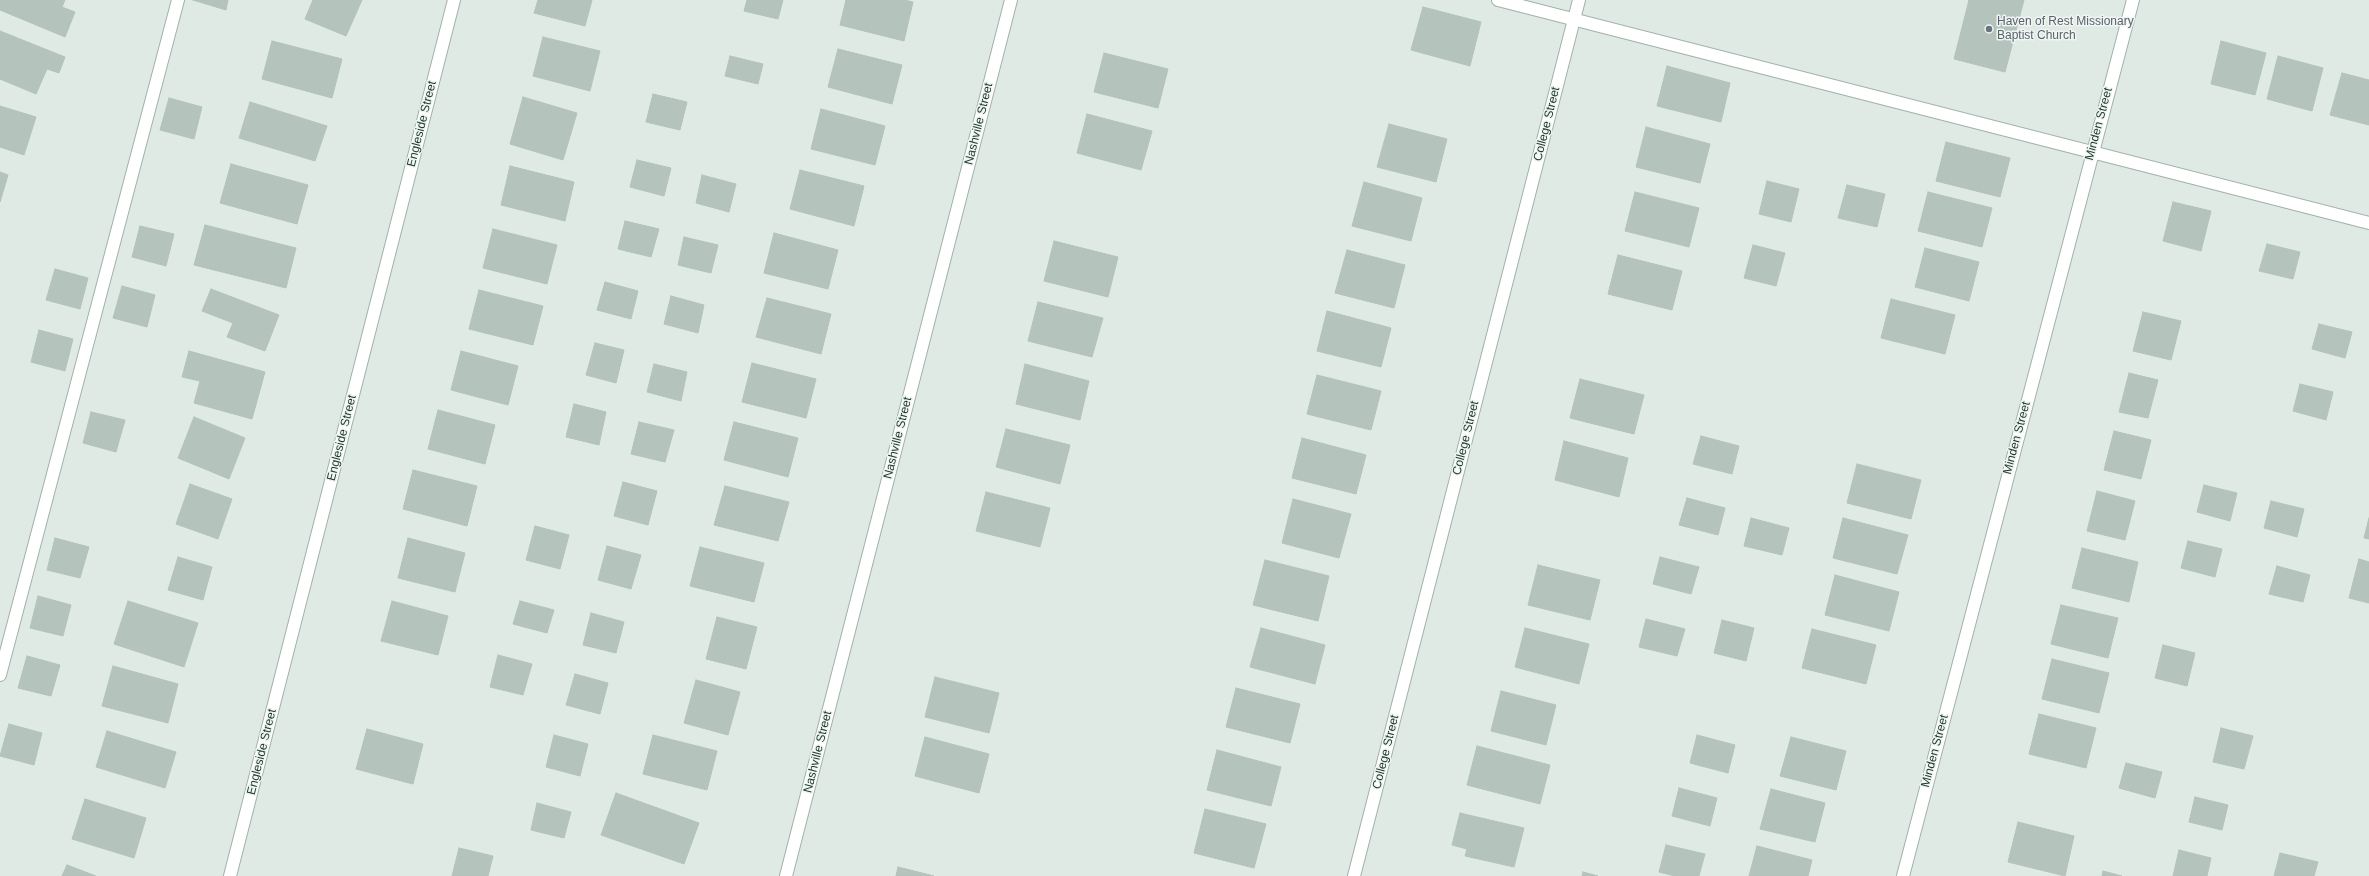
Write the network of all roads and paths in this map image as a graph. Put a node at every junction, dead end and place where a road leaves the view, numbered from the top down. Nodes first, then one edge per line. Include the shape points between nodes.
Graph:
1 (178, 0) edge
2 (454, 0) edge
3 (1011, 0) edge
4 (1498, 0) edge
5 (1579, 0) edge
6 (2132, 0) edge
7 (1574, 20) junction
8 (2091, 152) junction
9 (2369, 223) edge
10 (0, 675) edge
11 (230, 876) edge
12 (786, 876) edge
13 (1354, 876) edge
14 (1903, 876) edge

1 - 10 street
2 - 11 street, Engleside Street
3 - 12 street, Nashville Street
4 - 7 street
5 - 7 street, College Street
6 - 8 street, Minden Street
7 - 8 street
7 - 13 street, College Street
8 - 9 street
8 - 14 street, Minden Street

